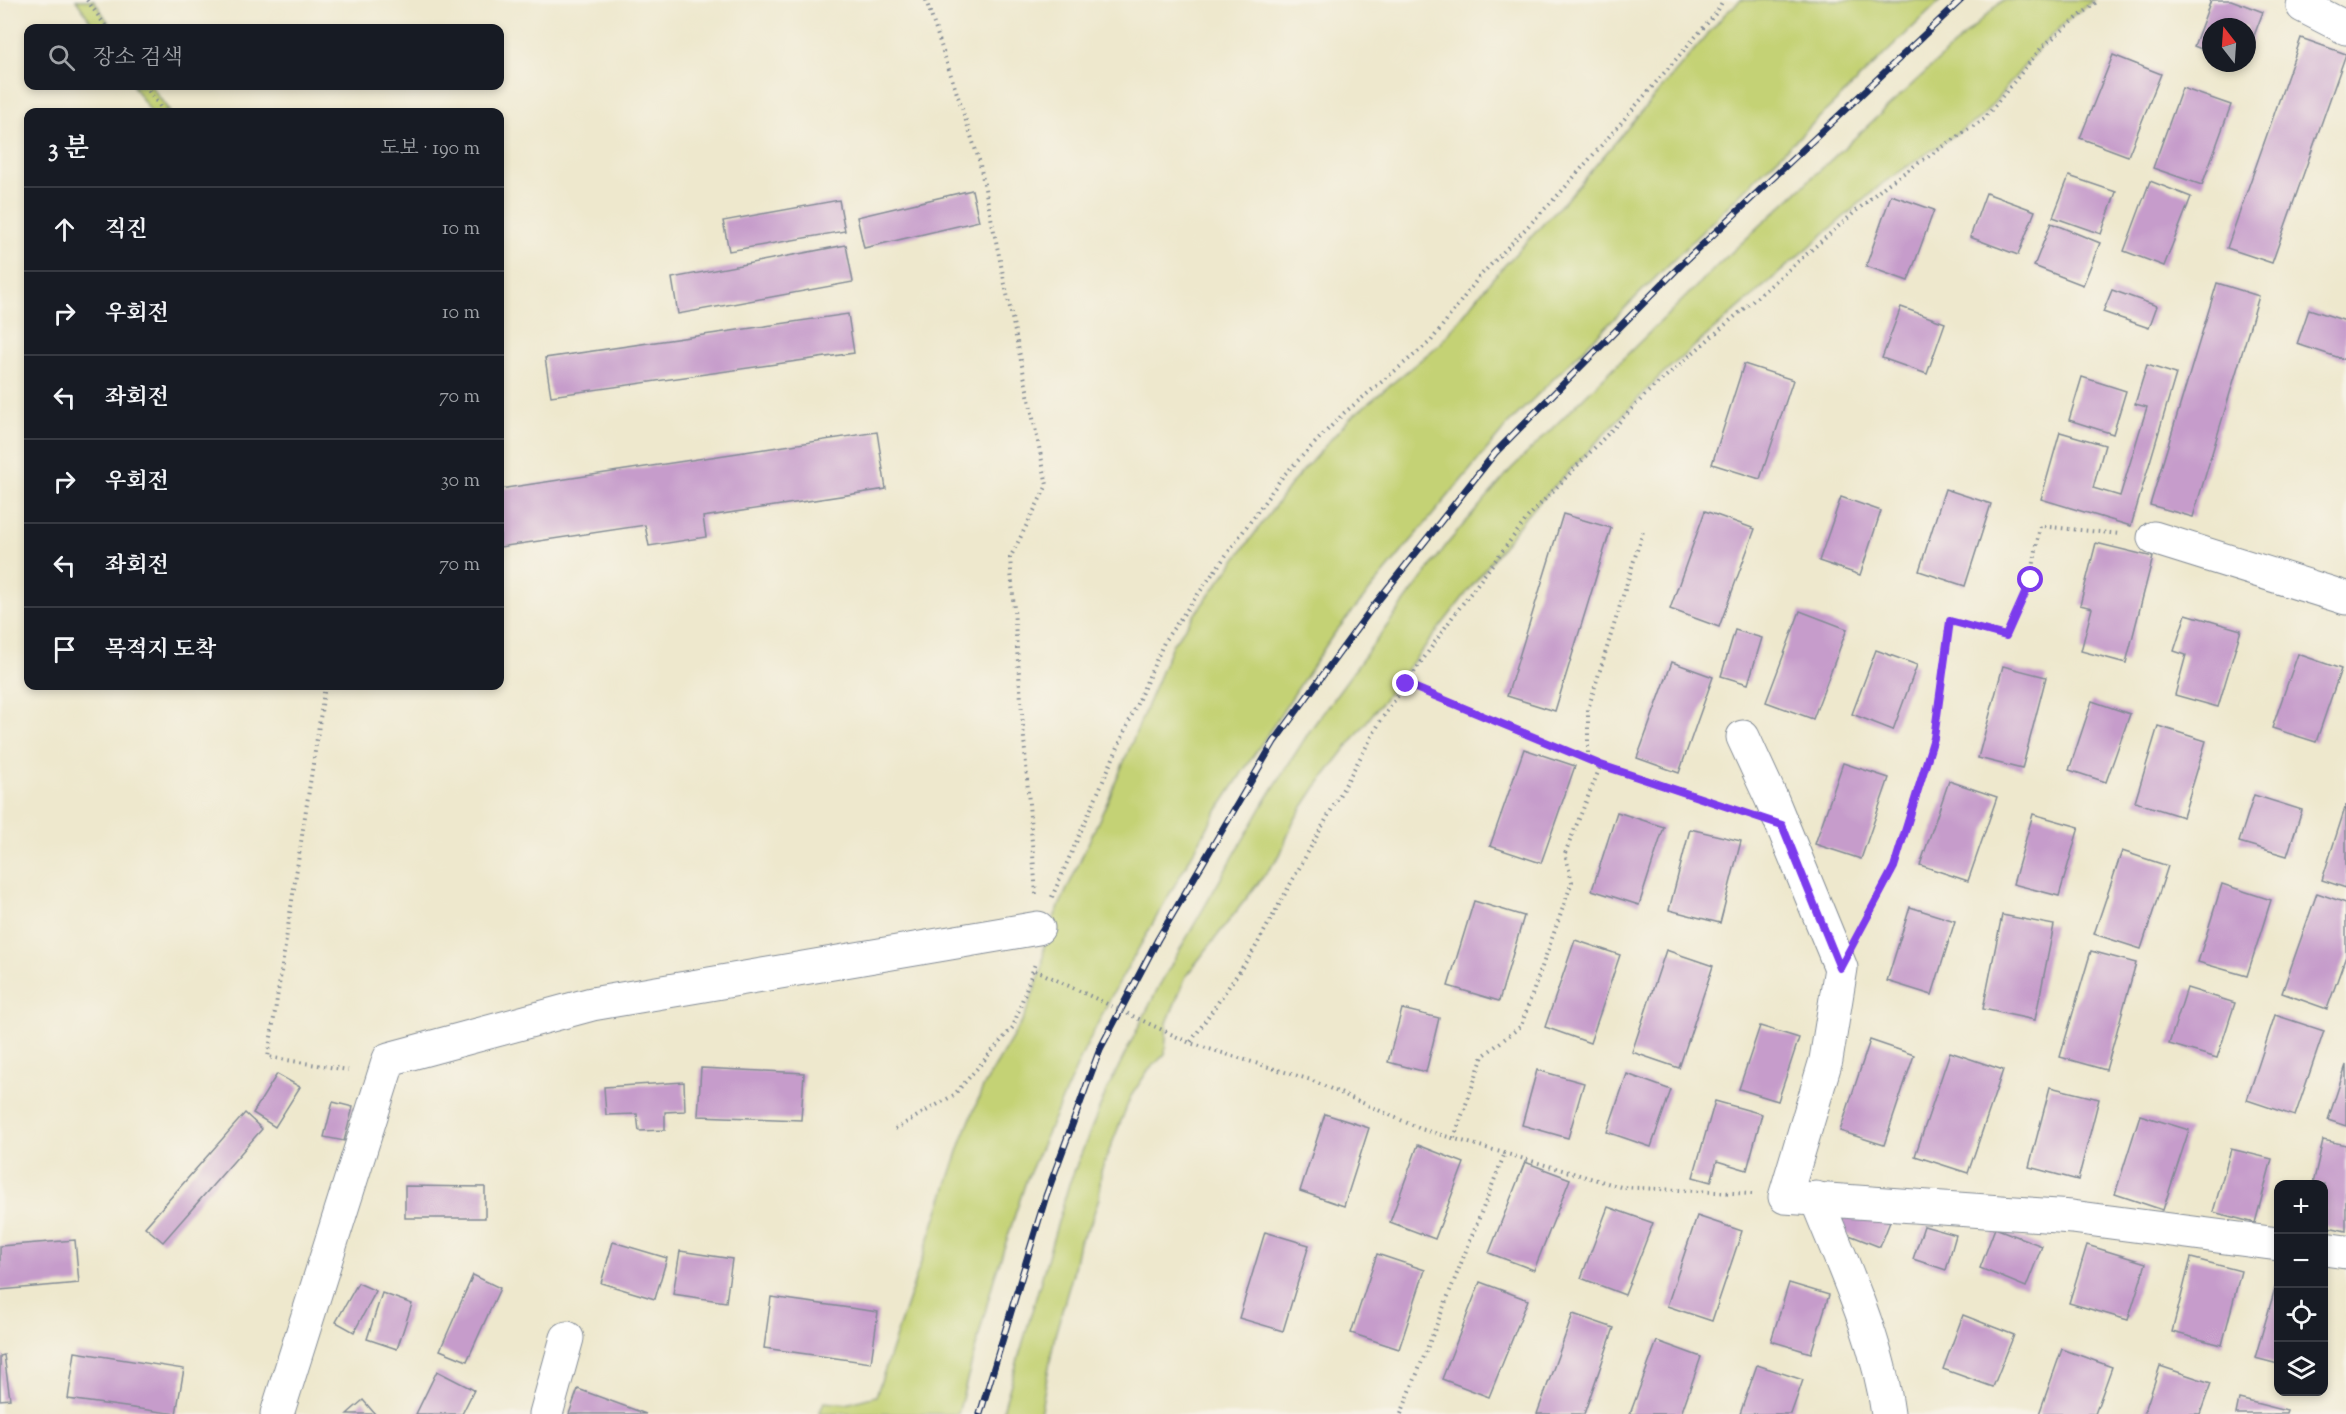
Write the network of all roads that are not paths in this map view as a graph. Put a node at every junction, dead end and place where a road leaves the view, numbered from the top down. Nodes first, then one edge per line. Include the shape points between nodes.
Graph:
1 (2303, 6) dead end
2 (2346, 28) edge
3 (2154, 538) road end
4 (2346, 598) edge
5 (1743, 737) dead end
6 (1038, 928) road end
7 (1801, 1197) junction
8 (2274, 1243) edge
9 (2328, 1250) edge
10 (2346, 1252) edge
11 (567, 1338) dead end
12 (277, 1414) edge
13 (546, 1414) edge
14 (1888, 1414) edge

1 - 2 street
3 - 4 street
5 - 7 street via 1840,968
6 - 12 street via 592,1004 389,1059
7 - 8 street via 2072,1217
7 - 14 street via 1864,1321 1886,1394
9 - 10 street
11 - 13 street

